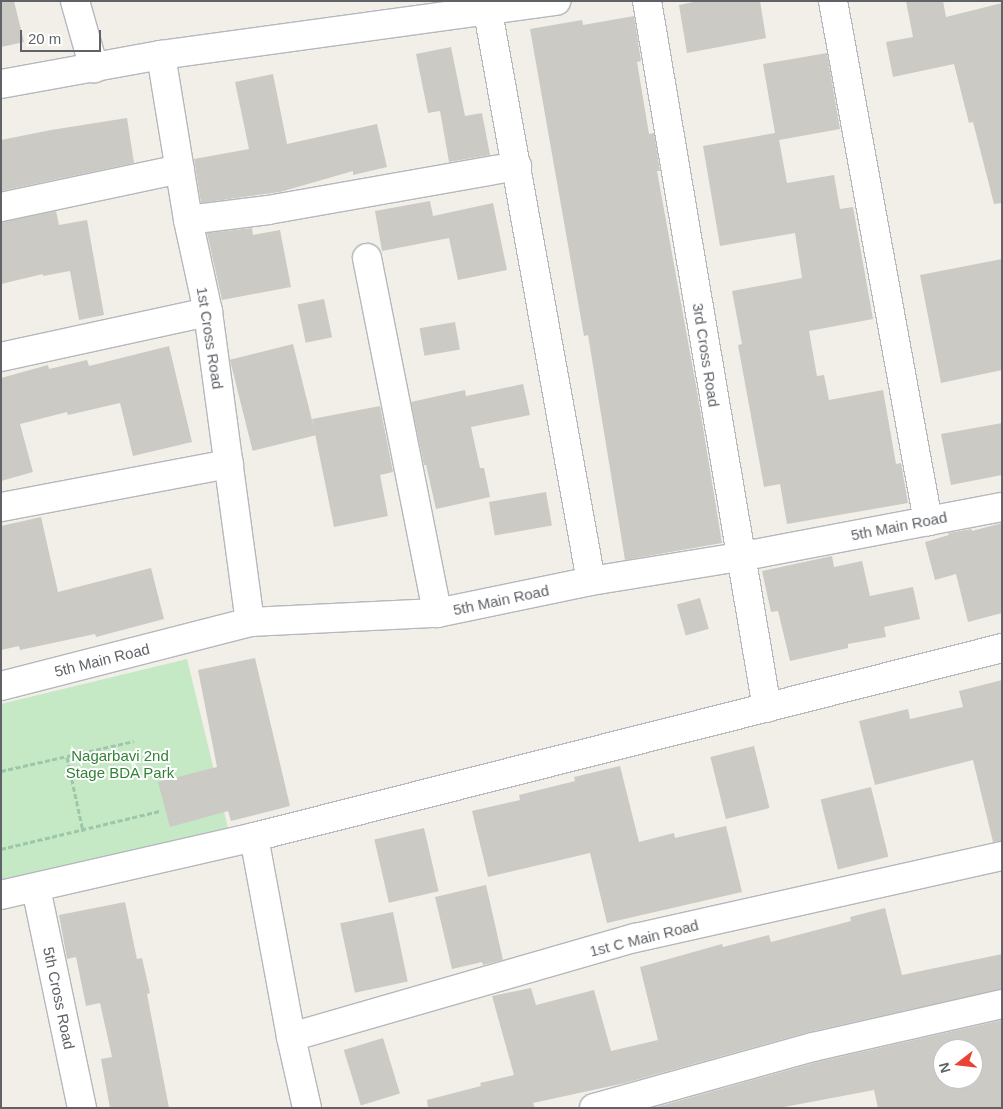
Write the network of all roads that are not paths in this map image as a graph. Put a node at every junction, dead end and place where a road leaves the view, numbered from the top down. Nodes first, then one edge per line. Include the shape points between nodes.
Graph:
1 (75, 1) edge
2 (556, 1) edge
3 (647, 1) edge
4 (833, 1) edge
5 (487, 6) edge
6 (161, 55) junction
7 (94, 68) junction
8 (1, 84) edge
9 (517, 166) junction
10 (180, 169) junction
11 (1, 207) edge
12 (188, 220) junction
13 (367, 258) dead end
14 (208, 312) junction
15 (1, 357) edge
16 (229, 464) junction
17 (1, 507) edge
18 (1002, 507) edge
19 (928, 521) junction
20 (740, 557) junction
21 (591, 581) junction
22 (437, 613) junction
23 (250, 622) junction
24 (1002, 648) edge
25 (1, 686) edge
26 (767, 708) junction
27 (254, 837) junction
28 (1002, 856) edge
29 (36, 888) junction
30 (1, 895) edge
31 (1002, 1004) edge
32 (291, 1037) junction
33 (82, 1108) edge
34 (307, 1108) edge
35 (594, 1108) edge

1 - 7 street
2 - 5 street
3 - 20 street, 3rd Cross Road
4 - 19 street
5 - 6 street
5 - 9 street
6 - 7 street
6 - 10 street, 1st Cross Road
7 - 8 street
9 - 12 street via 268,210
9 - 21 street
10 - 11 street
10 - 12 street, 1st Cross Road
12 - 14 street, 1st Cross Road
13 - 22 street
14 - 15 street
14 - 16 street, 1st Cross Road
16 - 17 street
16 - 23 street, 1st Cross Road
18 - 19 street, 5th Main Road
19 - 20 street, 5th Main Road
20 - 21 street, 5th Main Road
20 - 26 street, 3rd Cross Road
21 - 22 street, 5th Main Road
22 - 23 street, 5th Main Road
23 - 25 street, 5th Main Road
24 - 26 street
26 - 27 street
27 - 29 street
27 - 32 street
28 - 32 street, 1st C Main Road via 635,938
29 - 30 street
29 - 33 street, 5th Cross Road
31 - 35 street via 813,1047
32 - 34 street

